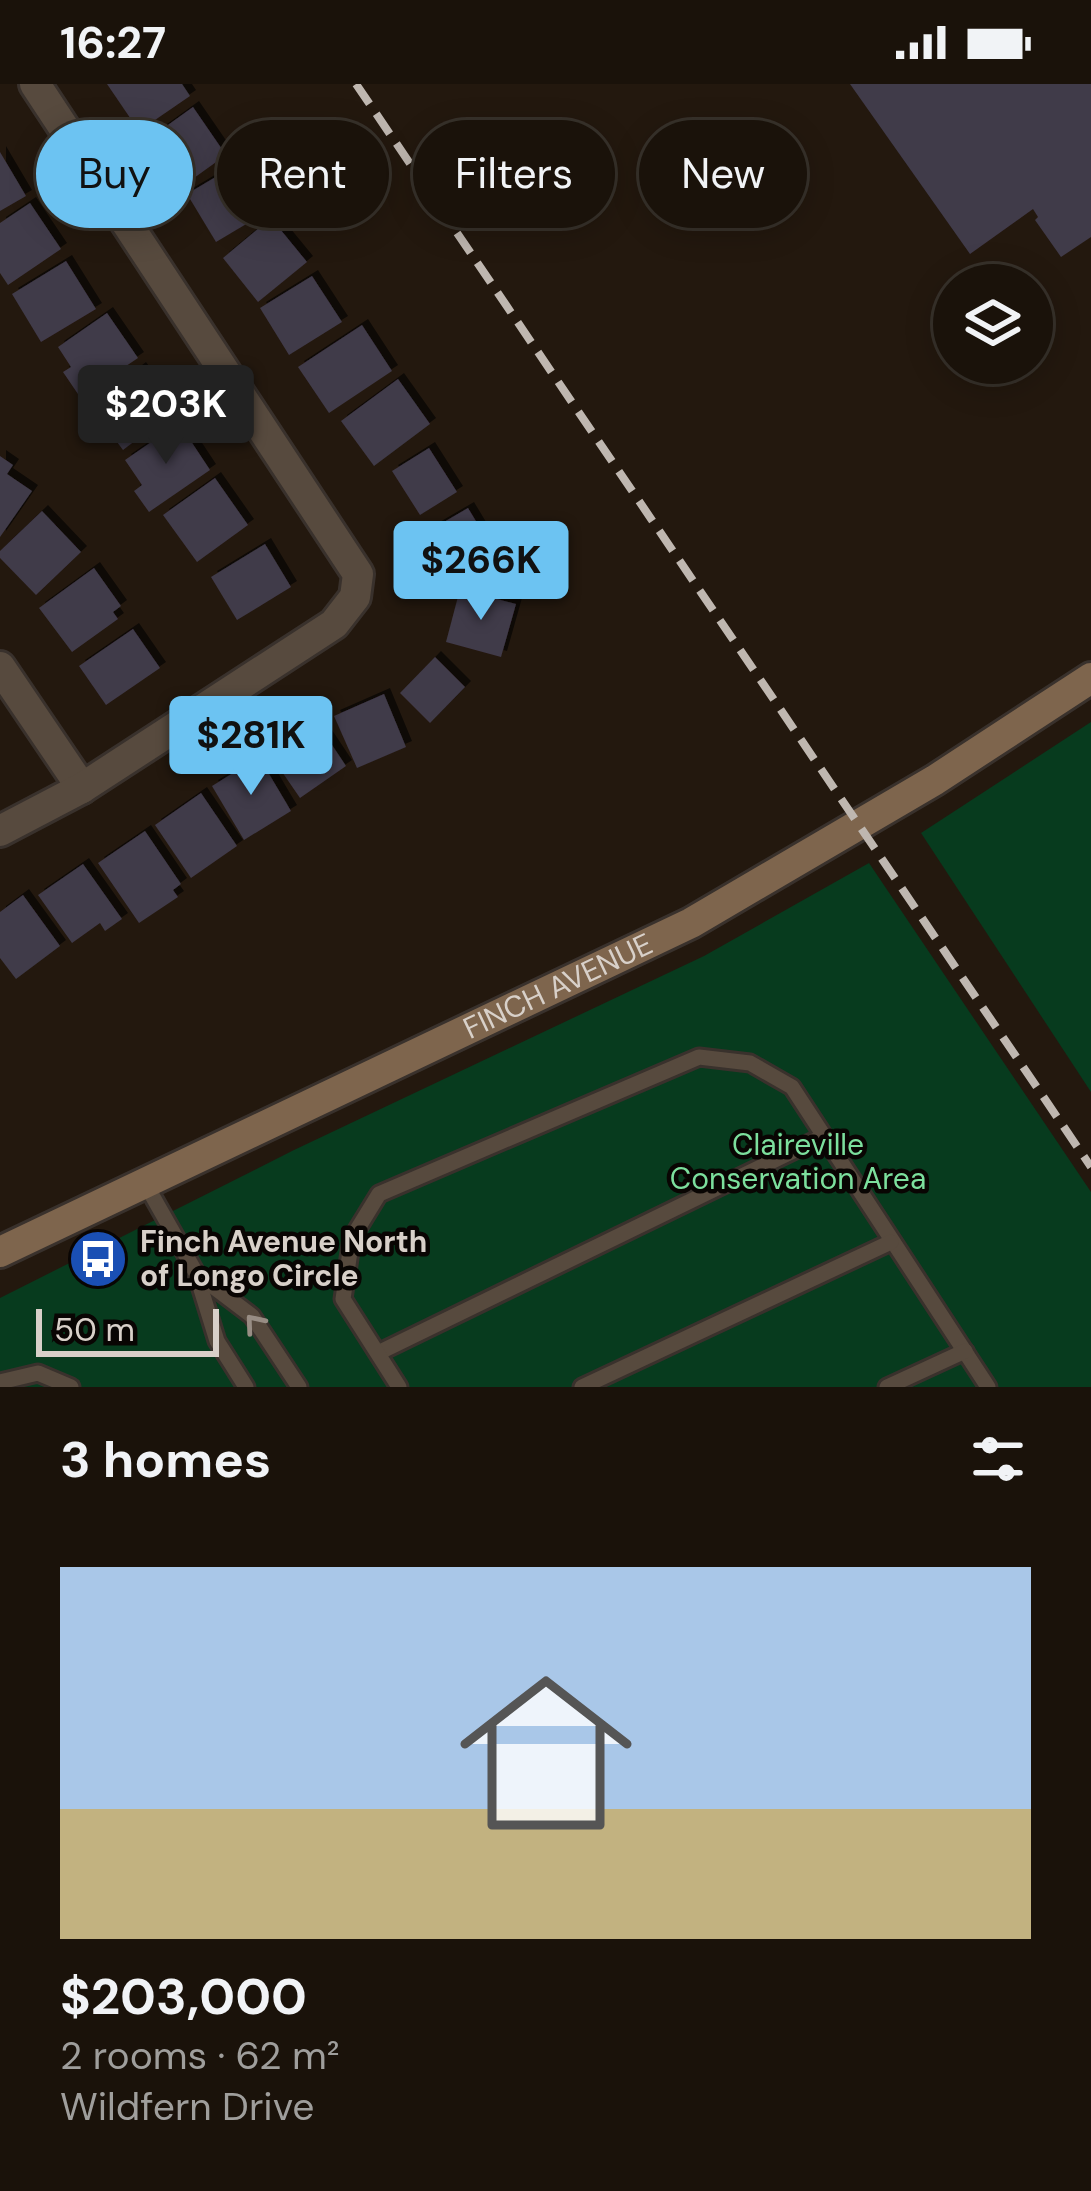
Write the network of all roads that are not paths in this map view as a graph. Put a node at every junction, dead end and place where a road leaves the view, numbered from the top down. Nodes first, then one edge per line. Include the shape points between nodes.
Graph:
1 (34, 84) edge
2 (0, 667) edge
3 (1091, 678) edge
4 (82, 788) junction
5 (0, 831) edge
6 (822, 1136) junction
7 (143, 1180) junction
8 (890, 1242) junction
9 (0, 1252) edge
10 (196, 1273) junction
11 (965, 1352) junction
12 (378, 1353) junction
13 (0, 1382) edge
14 (71, 1387) edge
15 (246, 1387) edge
16 (298, 1387) edge
17 (399, 1387) edge
18 (582, 1387) edge
19 (887, 1387) edge
20 (988, 1387) edge

1 - 4 street via 358,574 355,597 334,624
2 - 4 street
3 - 7 main road, FINCH AVENUE via 919,791 691,923
4 - 5 street
6 - 8 lane
6 - 12 lane
6 - 12 lane via 792,1088 750,1063 698,1058 380,1194 352,1238 344,1299
7 - 9 main road, FINCH AVENUE
7 - 10 lane
8 - 11 lane
8 - 18 lane
10 - 15 lane via 217,1341
16 -> 10 lane via 252,1316
11 - 19 lane
11 - 20 lane
12 - 17 lane
13 - 14 lane via 38,1372

